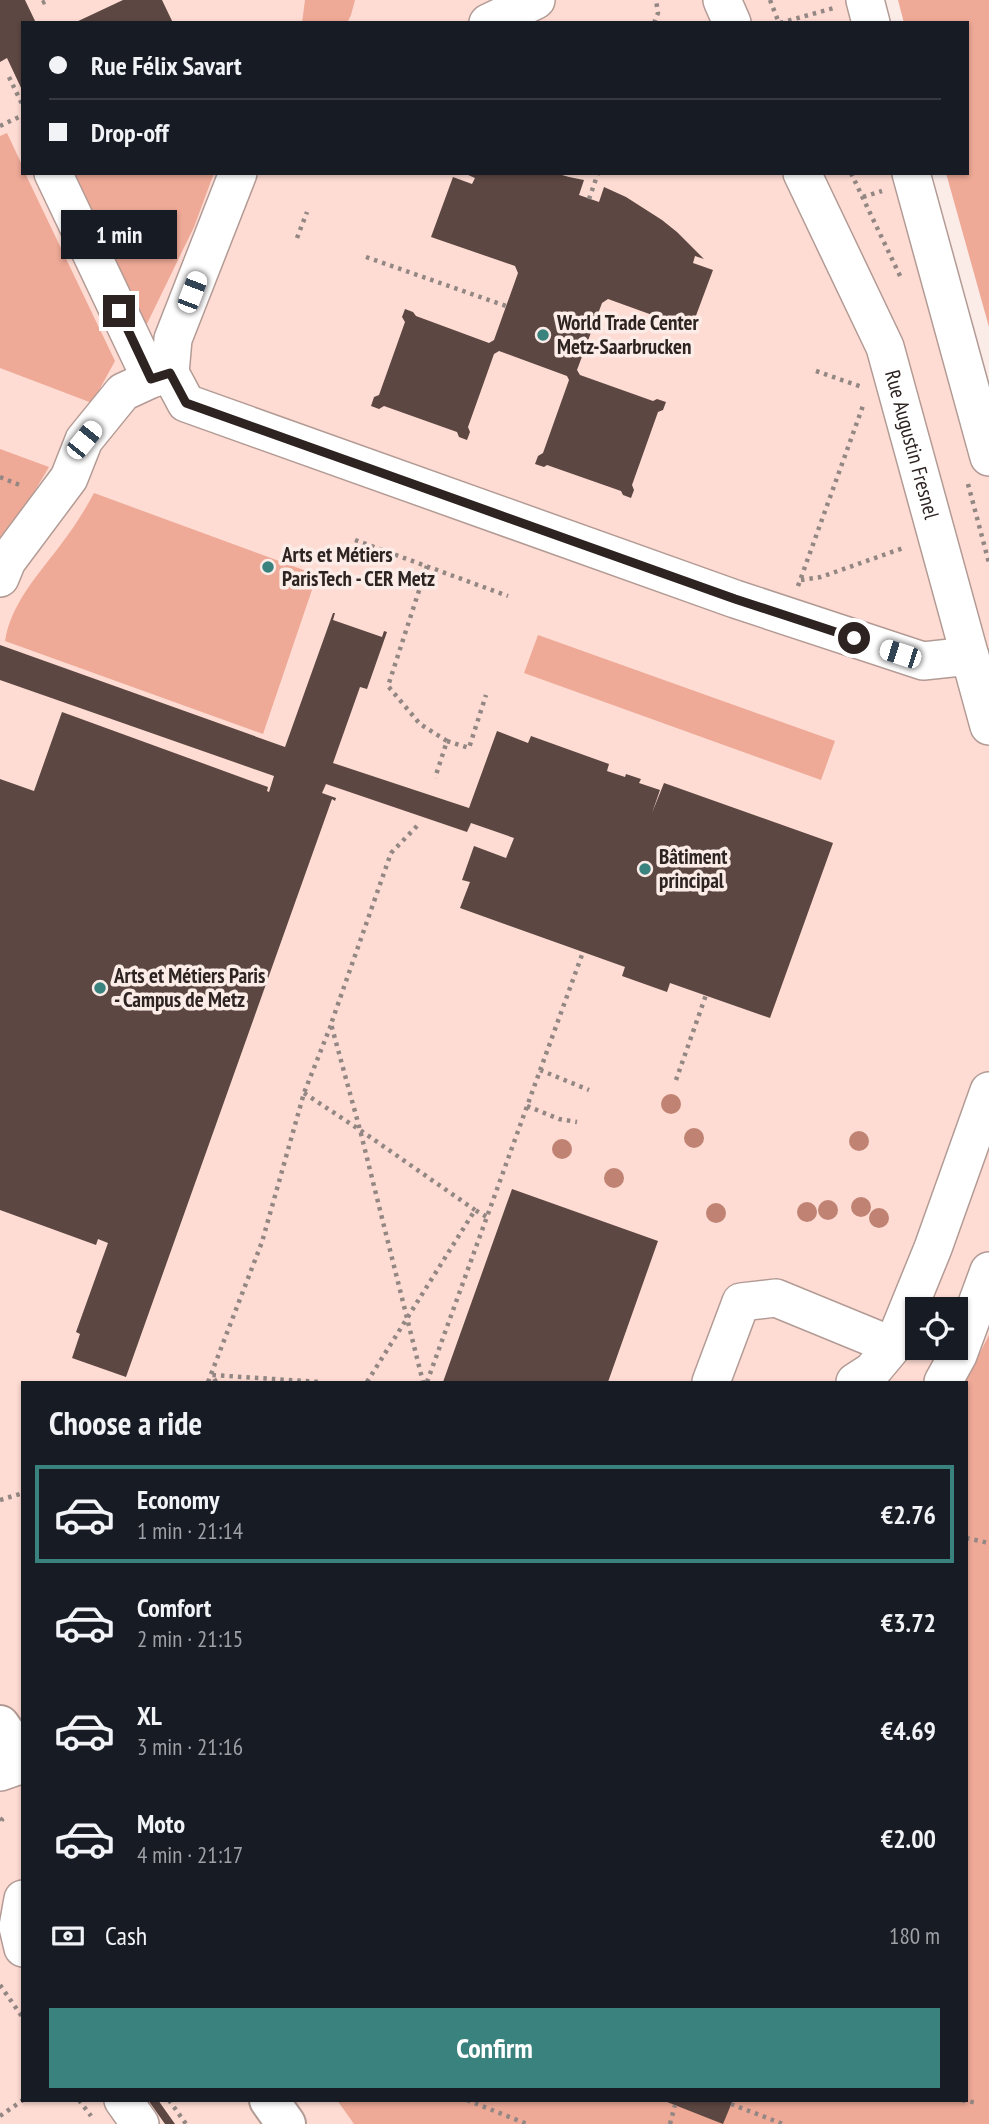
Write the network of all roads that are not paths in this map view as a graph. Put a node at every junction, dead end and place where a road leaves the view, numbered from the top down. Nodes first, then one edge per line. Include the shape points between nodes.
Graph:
1 (536, 0) edge
2 (722, 0) edge
3 (852, 3) edge
4 (492, 21) edge
5 (731, 21) edge
6 (869, 21) edge
7 (54, 175) edge
8 (237, 175) edge
9 (803, 175) edge
10 (912, 175) edge
11 (161, 376) junction
12 (989, 457) edge
13 (0, 578) edge
14 (970, 656) junction
15 (989, 726) edge
16 (989, 1091) edge
17 (933, 1248) junction
18 (989, 1271) edge
19 (893, 1346) junction
20 (711, 1381) edge
21 (857, 1381) edge
22 (944, 1381) edge
23 (0, 1725) edge
24 (21, 1754) edge
25 (21, 1765) edge
26 (0, 1772) edge
27 (21, 1910) edge
28 (21, 1940) edge
29 (124, 2102) edge
30 (270, 2102) edge
31 (140, 2124) edge
32 (286, 2124) edge

1 - 4 street
2 - 5 street
3 - 6 street
7 - 11 street
8 - 11 street
9 - 14 street, Rue Augustin Fresnel via 885,347 882,387 937,537
10 - 12 street
11 - 13 street via 123,392 84,440 69,478 7,561
11 - 14 street via 186,403 785,615 923,662
14 - 15 street, Rue Augustin Fresnel
16 - 17 street
17 - 18 street
17 - 19 street
18 - 22 street
19 - 20 street via 776,1298 741,1301
19 - 21 street
23 - 24 main road
25 - 26 street
27 - 28 street
29 - 31 street
30 - 32 main road

